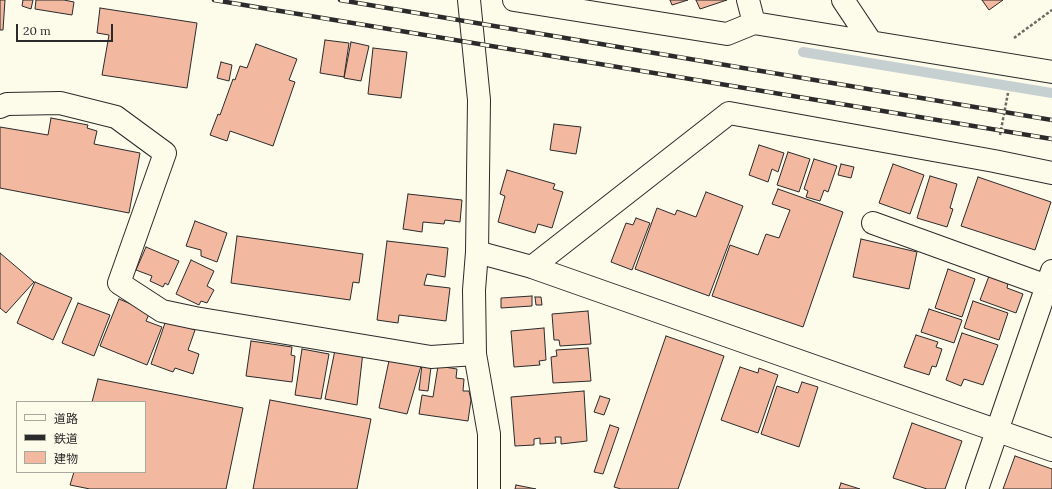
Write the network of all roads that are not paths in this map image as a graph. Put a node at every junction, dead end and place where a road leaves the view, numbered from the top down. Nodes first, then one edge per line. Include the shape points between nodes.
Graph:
1 (469, 0) edge
2 (514, 0) edge
3 (748, 0) edge
4 (843, 0) edge
5 (754, 23) junction
6 (871, 42) junction
7 (1052, 72) edge
8 (0, 107) edge
9 (1052, 173) edge
10 (873, 223) dead end
11 (477, 252) junction
12 (532, 267) junction
13 (1049, 279) edge
14 (475, 354) junction
15 (997, 430) junction
16 (1052, 450) edge
17 (489, 489) edge
18 (977, 489) edge

1 - 11 street via 479,100
2 - 5 street via 727,34
3 - 5 street
4 - 6 street
5 - 6 street
6 - 7 street
8 - 14 street via 8,104 60,103 116,117 165,153 119,283 162,311 431,357
9 - 12 street via 729,113
10 - 13 street
11 - 12 street
11 - 14 street via 474,290
12 - 15 street
13 - 15 street
14 - 17 street via 489,434
15 - 16 street
15 - 18 street

